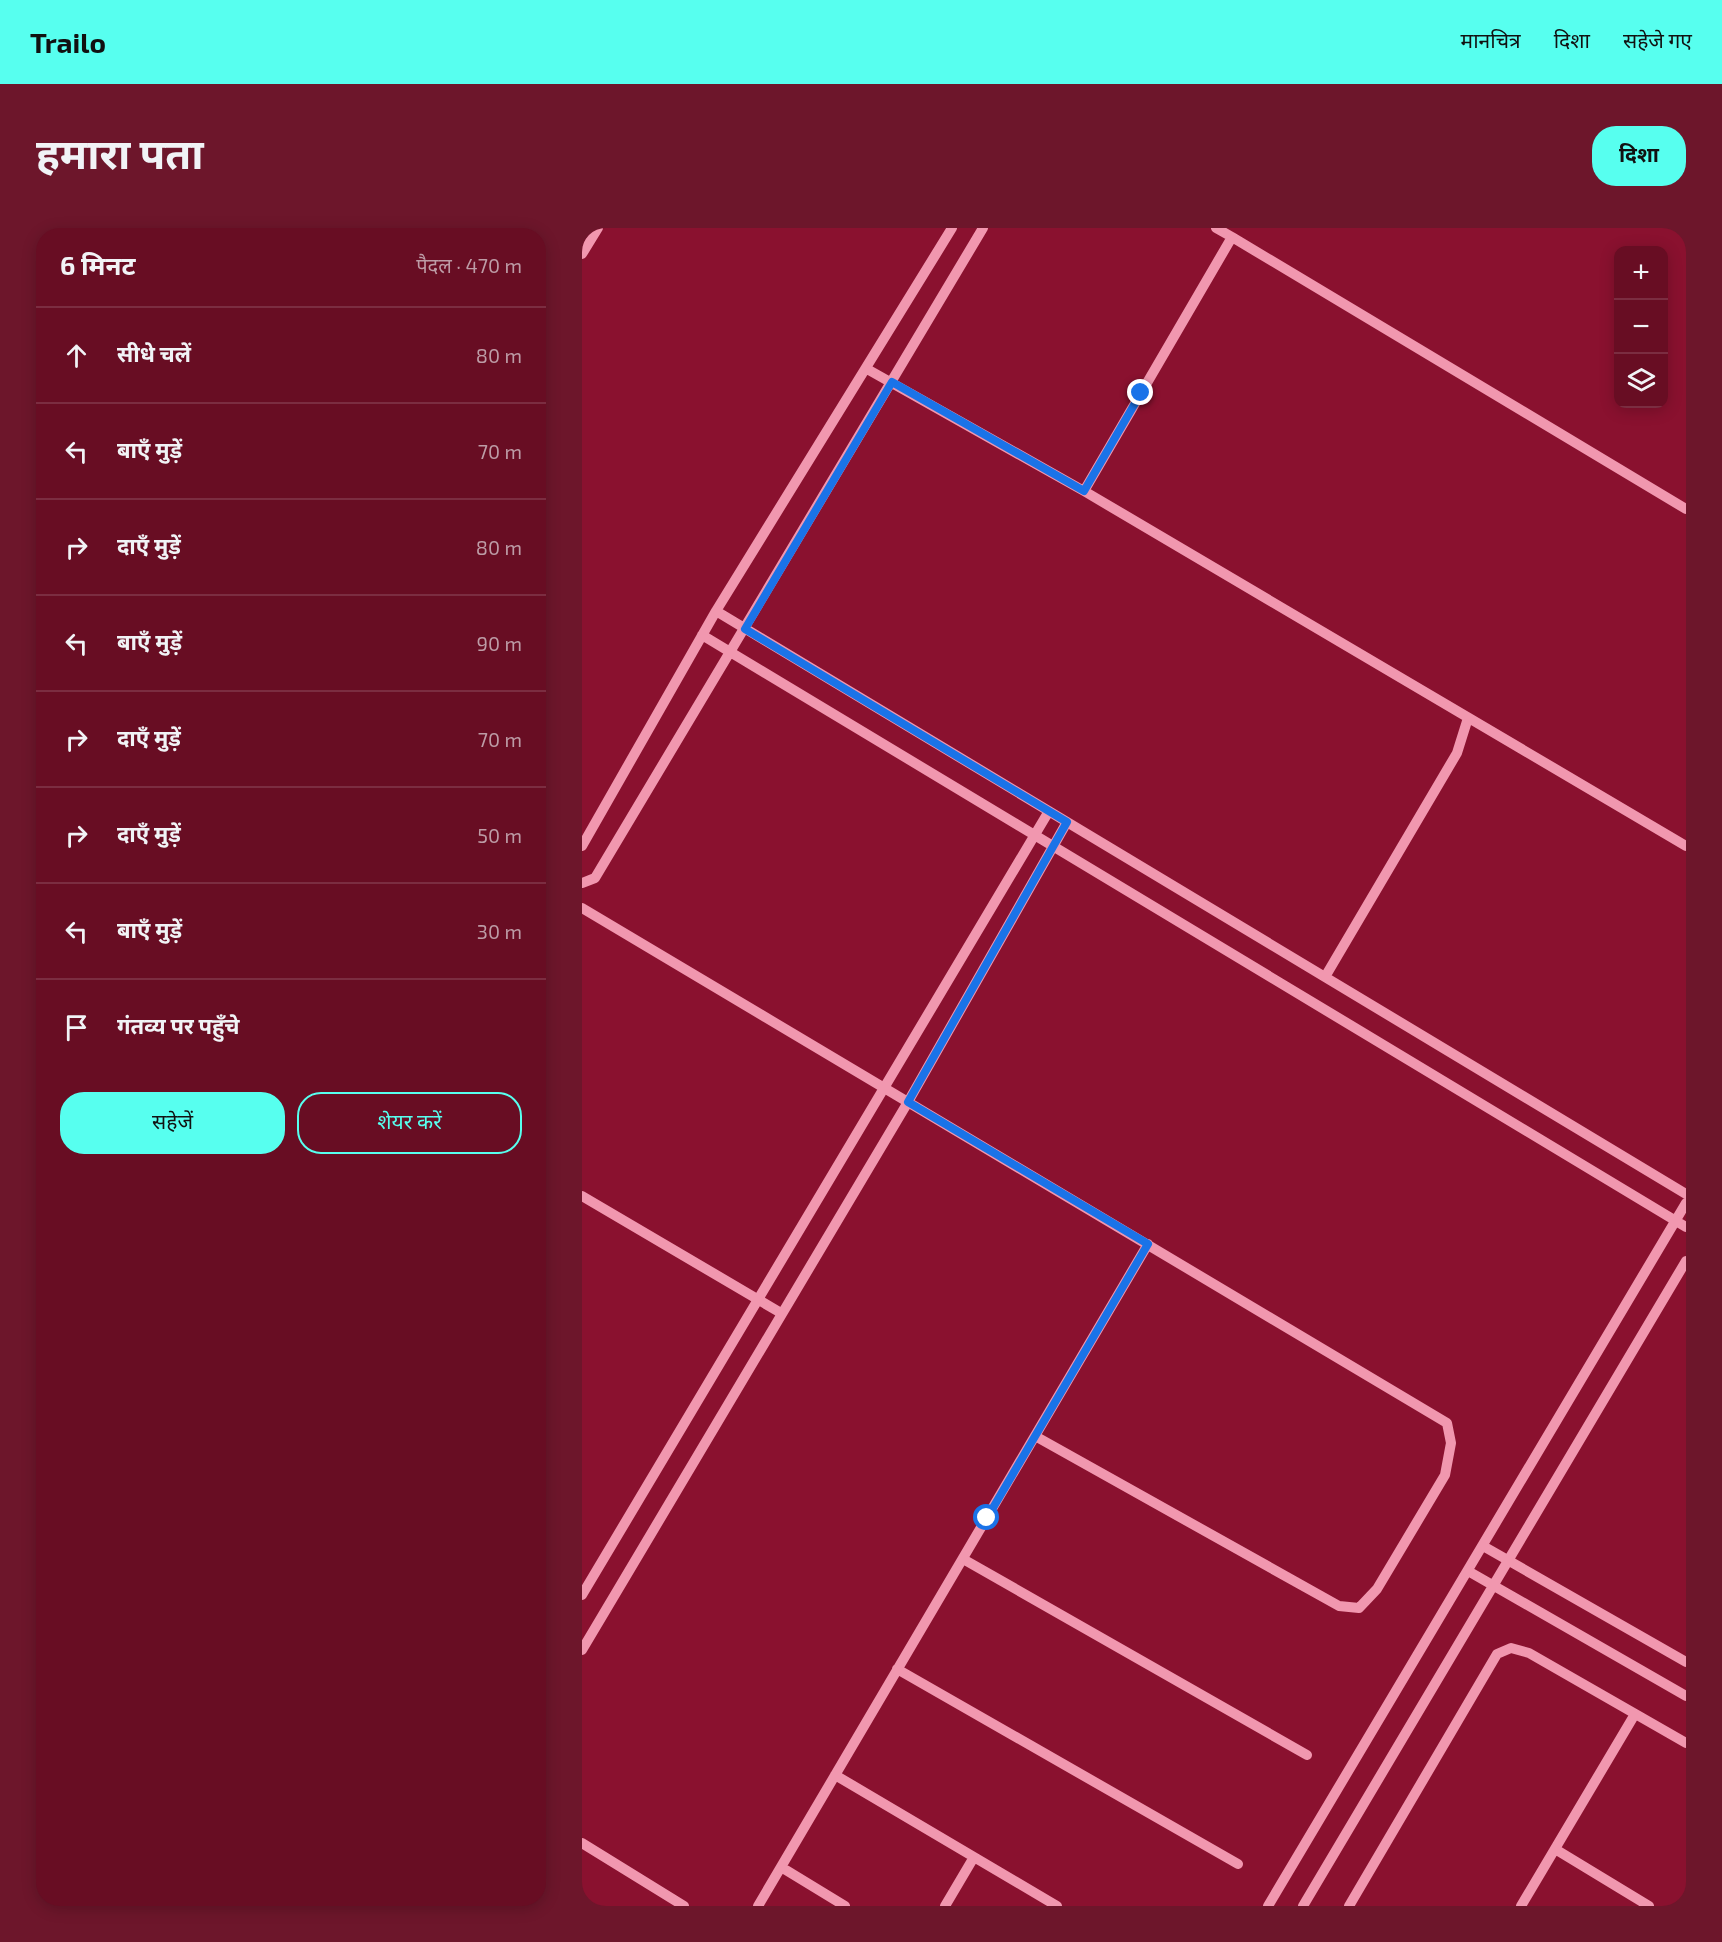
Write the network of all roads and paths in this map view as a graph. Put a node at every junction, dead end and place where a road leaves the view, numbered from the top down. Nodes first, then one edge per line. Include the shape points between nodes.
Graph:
1 (598, 228) edge
2 (952, 228) edge
3 (983, 228) edge
4 (1216, 228) edge
5 (1232, 237) junction
6 (582, 254) edge
7 (867, 369) junction
8 (892, 382) junction
9 (1084, 491) junction
10 (1686, 509) edge
11 (717, 611) junction
12 (745, 629) junction
13 (702, 635) junction
14 (731, 652) junction
15 (1468, 718) junction
16 (1048, 811) junction
17 (1067, 822) junction
18 (1035, 835) junction
19 (582, 846) edge
20 (1053, 846) junction
21 (1686, 846) edge
22 (582, 883) edge
23 (582, 908) edge
24 (1325, 977) junction
25 (883, 1087) junction
26 (908, 1102) junction
27 (1686, 1194) edge
28 (582, 1196) edge
29 (1686, 1203) edge
30 (1676, 1220) junction
31 (1686, 1227) edge
32 (1148, 1244) junction
33 (1686, 1261) edge
34 (757, 1297) junction
35 (781, 1313) junction
36 (1035, 1436) junction
37 (1483, 1546) junction
38 (963, 1559) junction
39 (1509, 1560) junction
40 (1468, 1570) junction
41 (1493, 1585) junction
42 (582, 1594) edge
43 (582, 1650) edge
44 (1686, 1662) edge
45 (897, 1670) junction
46 (1686, 1696) edge
47 (1635, 1714) junction
48 (1686, 1743) edge
49 (1307, 1755) dead end
50 (835, 1775) junction
51 (582, 1843) edge
52 (1555, 1849) junction
53 (974, 1857) junction
54 (1238, 1864) dead end
55 (781, 1867) junction
56 (684, 1906) edge
57 (758, 1906) edge
58 (845, 1906) edge
59 (945, 1906) edge
60 (1056, 1906) edge
61 (1268, 1906) edge
62 (1303, 1906) edge
63 (1349, 1906) edge
64 (1521, 1906) edge
65 (1649, 1906) edge

1 - 6 street
2 - 7 street
3 - 8 street
4 - 5 street
5 - 9 street
5 - 10 street
7 - 8 street
7 - 11 street
8 - 9 street
8 - 12 street
9 - 15 street
11 - 12 street
11 - 13 street
12 - 14 street
12 - 16 street
13 - 14 street
13 - 19 street
14 - 18 street
14 - 22 street via 594,878
15 - 21 street
15 - 24 street via 1457,753
16 - 17 street
16 - 18 street
17 - 20 street
17 - 24 street
18 - 20 street
18 - 25 street
20 - 26 street
20 - 30 street
23 - 25 street
24 - 27 street
25 - 26 street
25 - 34 street
26 - 32 street
26 - 35 street
28 - 34 street
29 - 30 street
30 - 31 street
30 - 37 street
32 - 36 street
32 - 36 street via 1447,1423 1451,1443 1445,1475 1377,1588 1359,1608 1339,1606
33 - 39 street
34 - 35 street
34 - 42 street
35 - 43 street
36 - 38 street
37 - 39 street
37 - 40 street
38 - 45 street
38 - 49 street
39 - 41 street
39 - 44 street
40 - 41 street
40 - 61 street
41 - 46 street
41 - 62 street
45 - 50 street
45 - 54 street
47 - 48 street
47 - 52 street
47 - 63 street via 1529,1653 1511,1648 1497,1654
50 - 53 street
50 - 55 street
51 - 56 street
52 - 64 street
52 - 65 street
53 - 59 street
53 - 60 street
55 - 57 street
55 - 58 street

